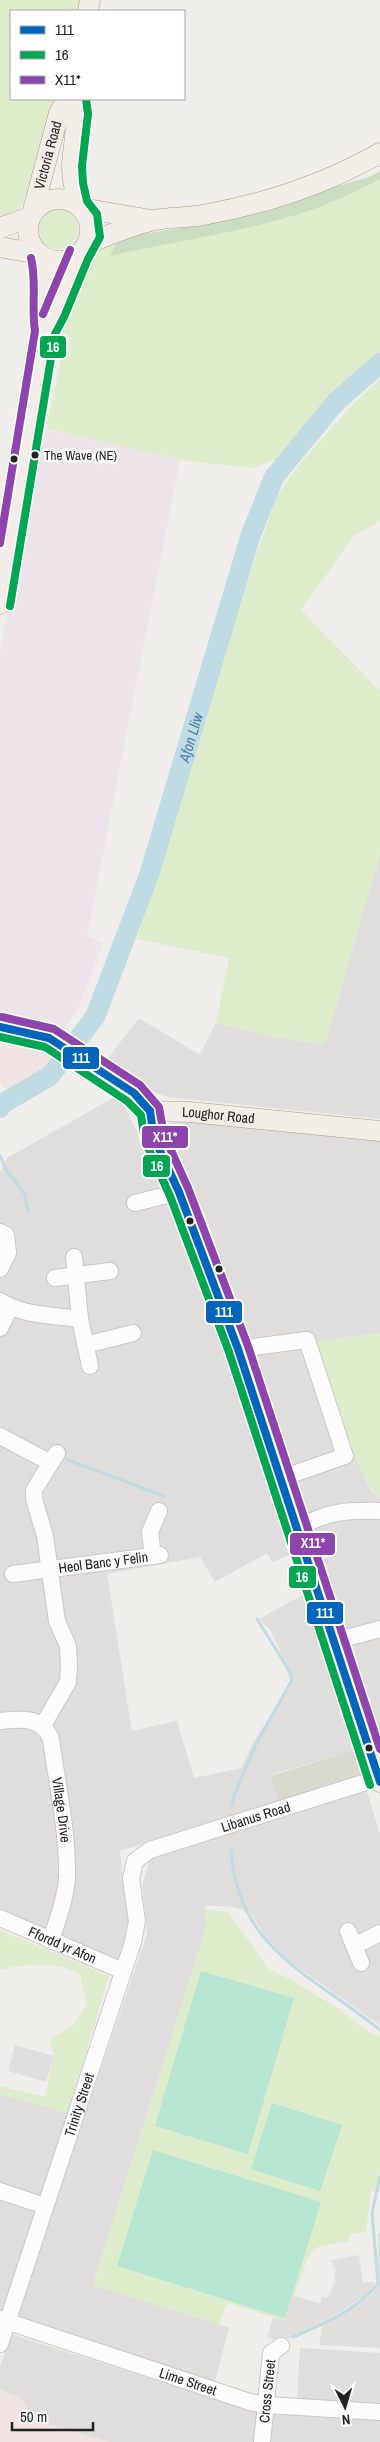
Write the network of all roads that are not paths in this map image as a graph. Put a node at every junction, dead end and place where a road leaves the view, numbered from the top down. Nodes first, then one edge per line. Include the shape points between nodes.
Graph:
1 (67, 100) edge
2 (76, 100) edge
3 (380, 153) edge
4 (80, 207) junction
5 (31, 216) junction
6 (155, 220) junction
7 (0, 228) edge
8 (0, 248) edge
9 (83, 249) junction
10 (39, 255) junction
11 (45, 331) junction
12 (0, 604) edge
13 (0, 1027) edge
14 (150, 1111) junction
15 (380, 1131) edge
16 (179, 1192) junction
17 (134, 1203) dead end
18 (0, 1232) edge
19 (74, 1257) dead end
20 (0, 1269) edge
21 (110, 1271) dead end
22 (76, 1275) junction
23 (55, 1278) dead end
24 (5, 1304) edge
25 (80, 1319) junction
26 (0, 1328) edge
27 (133, 1333) dead end
28 (85, 1345) junction
29 (238, 1349) junction
30 (90, 1366) dead end
31 (0, 1436) edge
32 (279, 1479) junction
33 (159, 1511) dead end
34 (380, 1511) edge
35 (295, 1528) junction
36 (48, 1570) junction
37 (13, 1574) dead end
38 (380, 1630) edge
39 (335, 1641) junction
40 (0, 1721) edge
41 (43, 1725) junction
42 (379, 1780) edge
43 (135, 1861) joint
44 (0, 1918) edge
45 (380, 1933) edge
46 (50, 1941) junction
47 (361, 1963) dead end
48 (123, 1971) junction
49 (0, 2191) edge
50 (45, 2206) junction
51 (4, 2321) edge
52 (0, 2344) edge
53 (281, 2346) dead end
54 (267, 2405) junction
55 (380, 2412) edge
56 (262, 2442) edge

1 - 5 main road, Victoria Road via 59,113
2 - 4 main road, Victoria Road via 78,114 72,166
3 - 6 main road via 305,188 263,202 208,214
4 - 5 main road via 68,200 54,199 38,207
4 - 6 main road
4 - 9 main road via 90,226
5 - 7 main road
5 - 10 main road via 28,234
6 - 9 main road via 108,234
8 - 10 main road
9 - 10 main road via 61,261
9 - 11 main road
10 - 11 main road via 46,276 42,312
11 - 12 main road
13 - 14 main road via 49,1038 134,1093
14 - 15 main road, Loughor Road
14 - 16 main road via 154,1138
16 - 17 street
16 - 29 main road
18 - 20 street via 6,1235 8,1253
19 - 22 street
21 - 22 street
22 - 23 street
22 - 25 street
24 - 25 street via 29,1313
24 - 26 street
25 - 28 street
27 - 28 street
28 - 30 street
29 - 32 main road
29 - 32 street via 307,1340 345,1456
31 - 36 street, Heol Banc y Felin via 54,1458 34,1490 45,1536
32 - 35 main road
33 - 36 street, Heol Banc y Felin via 150,1532 156,1556
34 - 35 street via 342,1510
35 - 39 main road
36 - 37 street, Heol Banc y Felin
36 - 41 street, Heol Banc y Felin via 57,1621 68,1646 70,1666 68,1682
38 - 39 street
39 - 42 main road
40 - 41 street via 30,1720
41 - 46 street, Village Drive via 51,1739 67,1878
42 - 43 street, Libanus Road via 150,1850
43 - 48 street, Trinity Street via 131,1879 137,1921
44 - 46 street, Ffordd yr Afon
45 - 47 street via 351,1939
46 - 48 street, Ffordd yr Afon
48 - 50 street, Trinity Street
49 - 50 street
50 - 51 street, Trinity Street
51 - 52 street, Trinity Street
51 - 54 street, Lime Street
53 - 54 street, Cross Street via 271,2353
54 - 55 street, Lime Street
54 - 56 street, Cross Street

